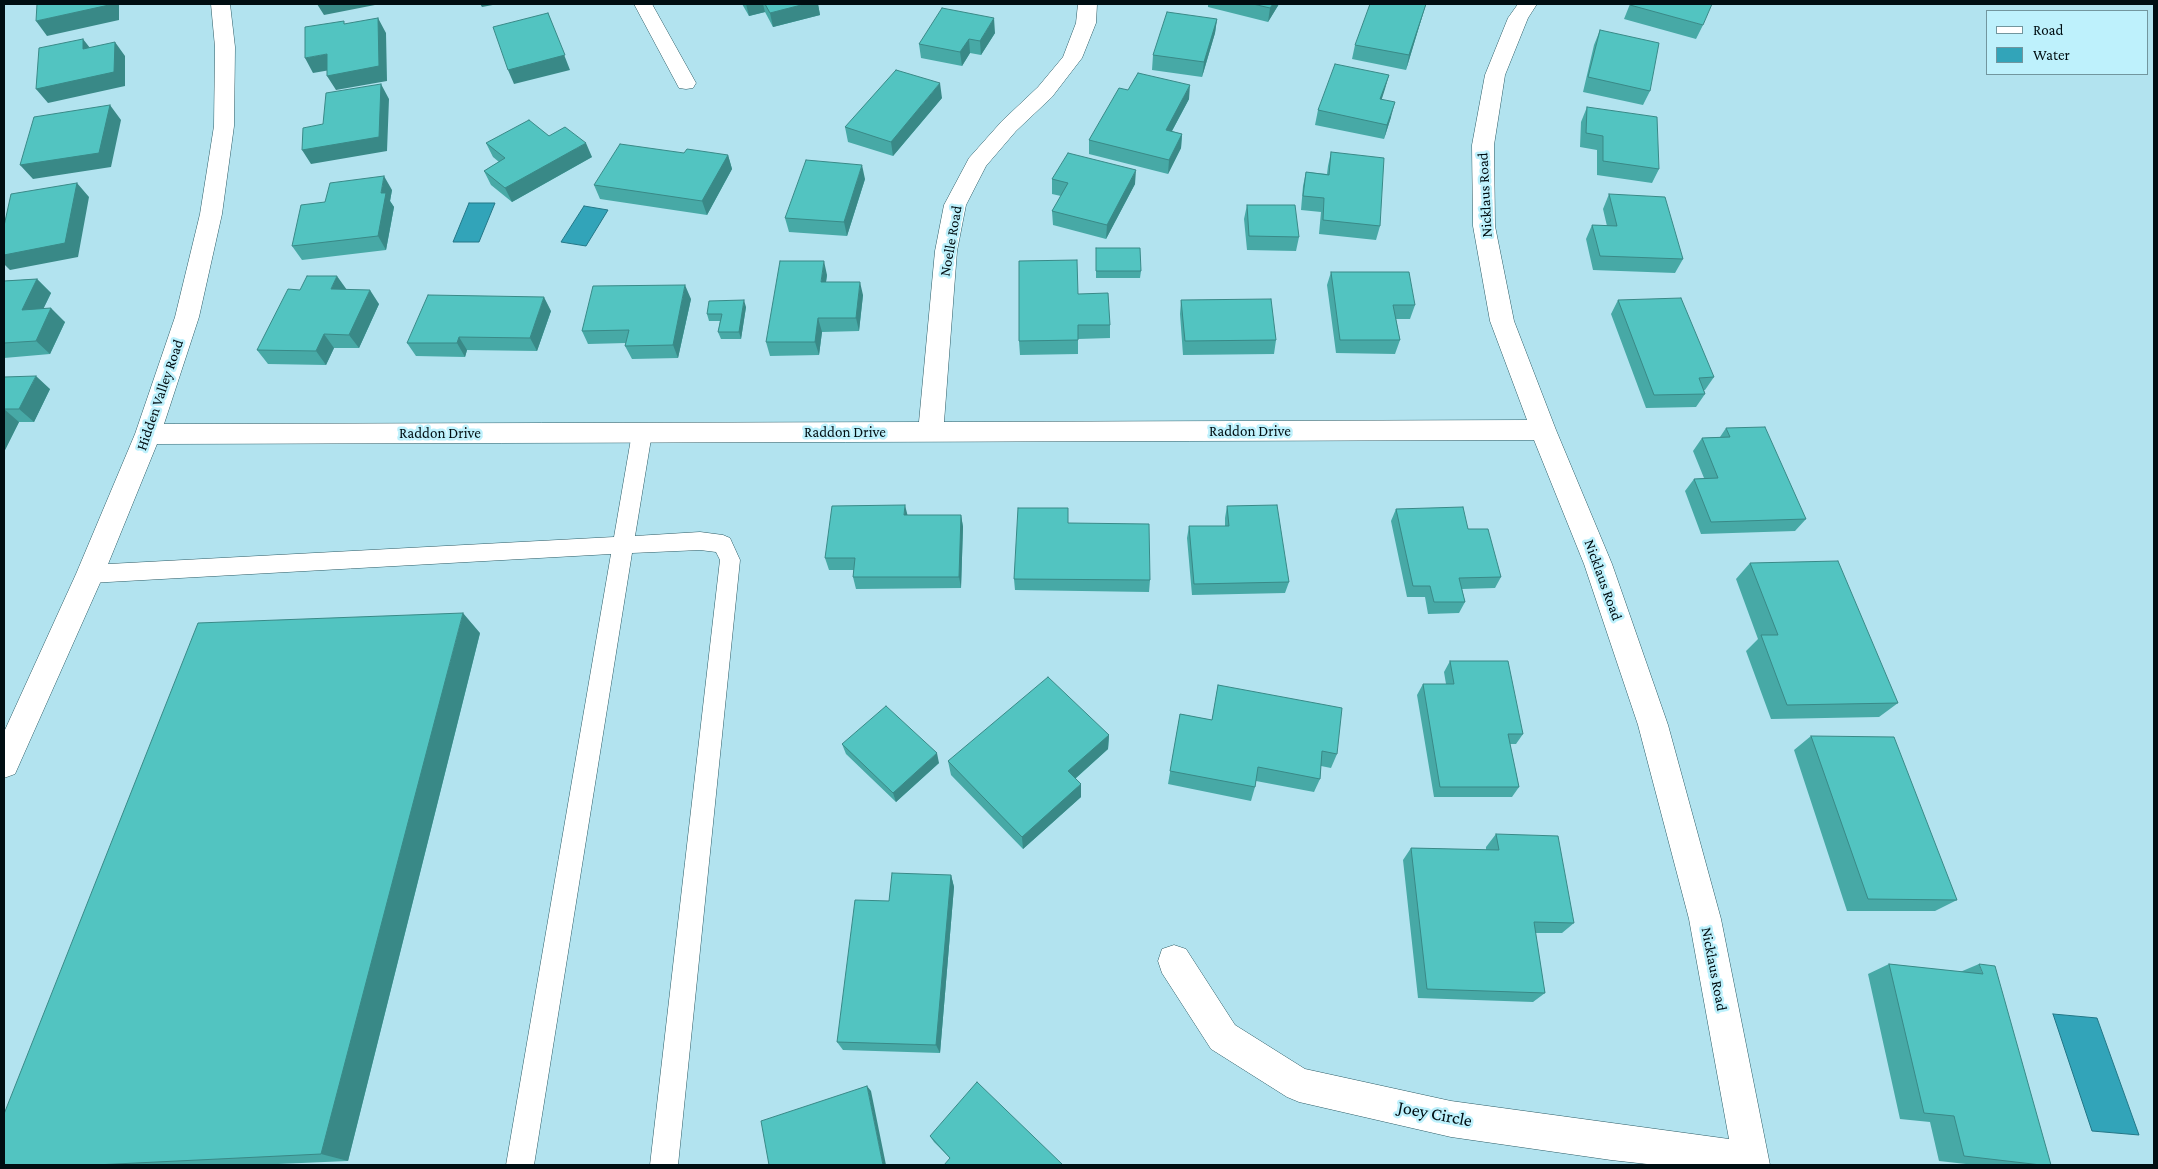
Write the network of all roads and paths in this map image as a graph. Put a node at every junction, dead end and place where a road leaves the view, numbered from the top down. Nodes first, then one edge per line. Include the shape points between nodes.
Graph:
1 (220, 4) edge
2 (643, 4) edge
3 (1087, 4) edge
4 (1528, 4) edge
5 (686, 83) dead end
6 (1543, 430) junction
7 (931, 432) junction
8 (642, 433) junction
9 (148, 434) junction
10 (623, 546) junction
11 (90, 574) junction
12 (4, 764) edge
13 (1174, 961) dead end
14 (1751, 1162) edge
15 (520, 1165) edge
16 (664, 1165) edge

1 - 9 street, Hidden Valley Road via 225,47 224,126 211,214 187,317
2 - 5 street
3 - 7 street, Noelle Road via 1086,23 1072,58 1045,92 977,163 955,205 946,251
4 - 6 street, Nicklaus Road via 1518,18 1495,75 1483,145 1484,226 1502,321
6 - 7 street, Raddon Drive
6 - 14 street, Nicklaus Road via 1598,564 1653,725 1704,919
7 - 8 street, Raddon Drive
8 - 9 street, Raddon Drive
8 - 10 lane
9 - 11 street, Hidden Valley Road
10 - 11 lane
10 - 15 lane
10 - 16 lane via 700,541 723,544 730,560
11 - 12 street, Hidden Valley Road
13 - 14 street, Joey Circle via 1223,1037 1299,1085 1451,1119

